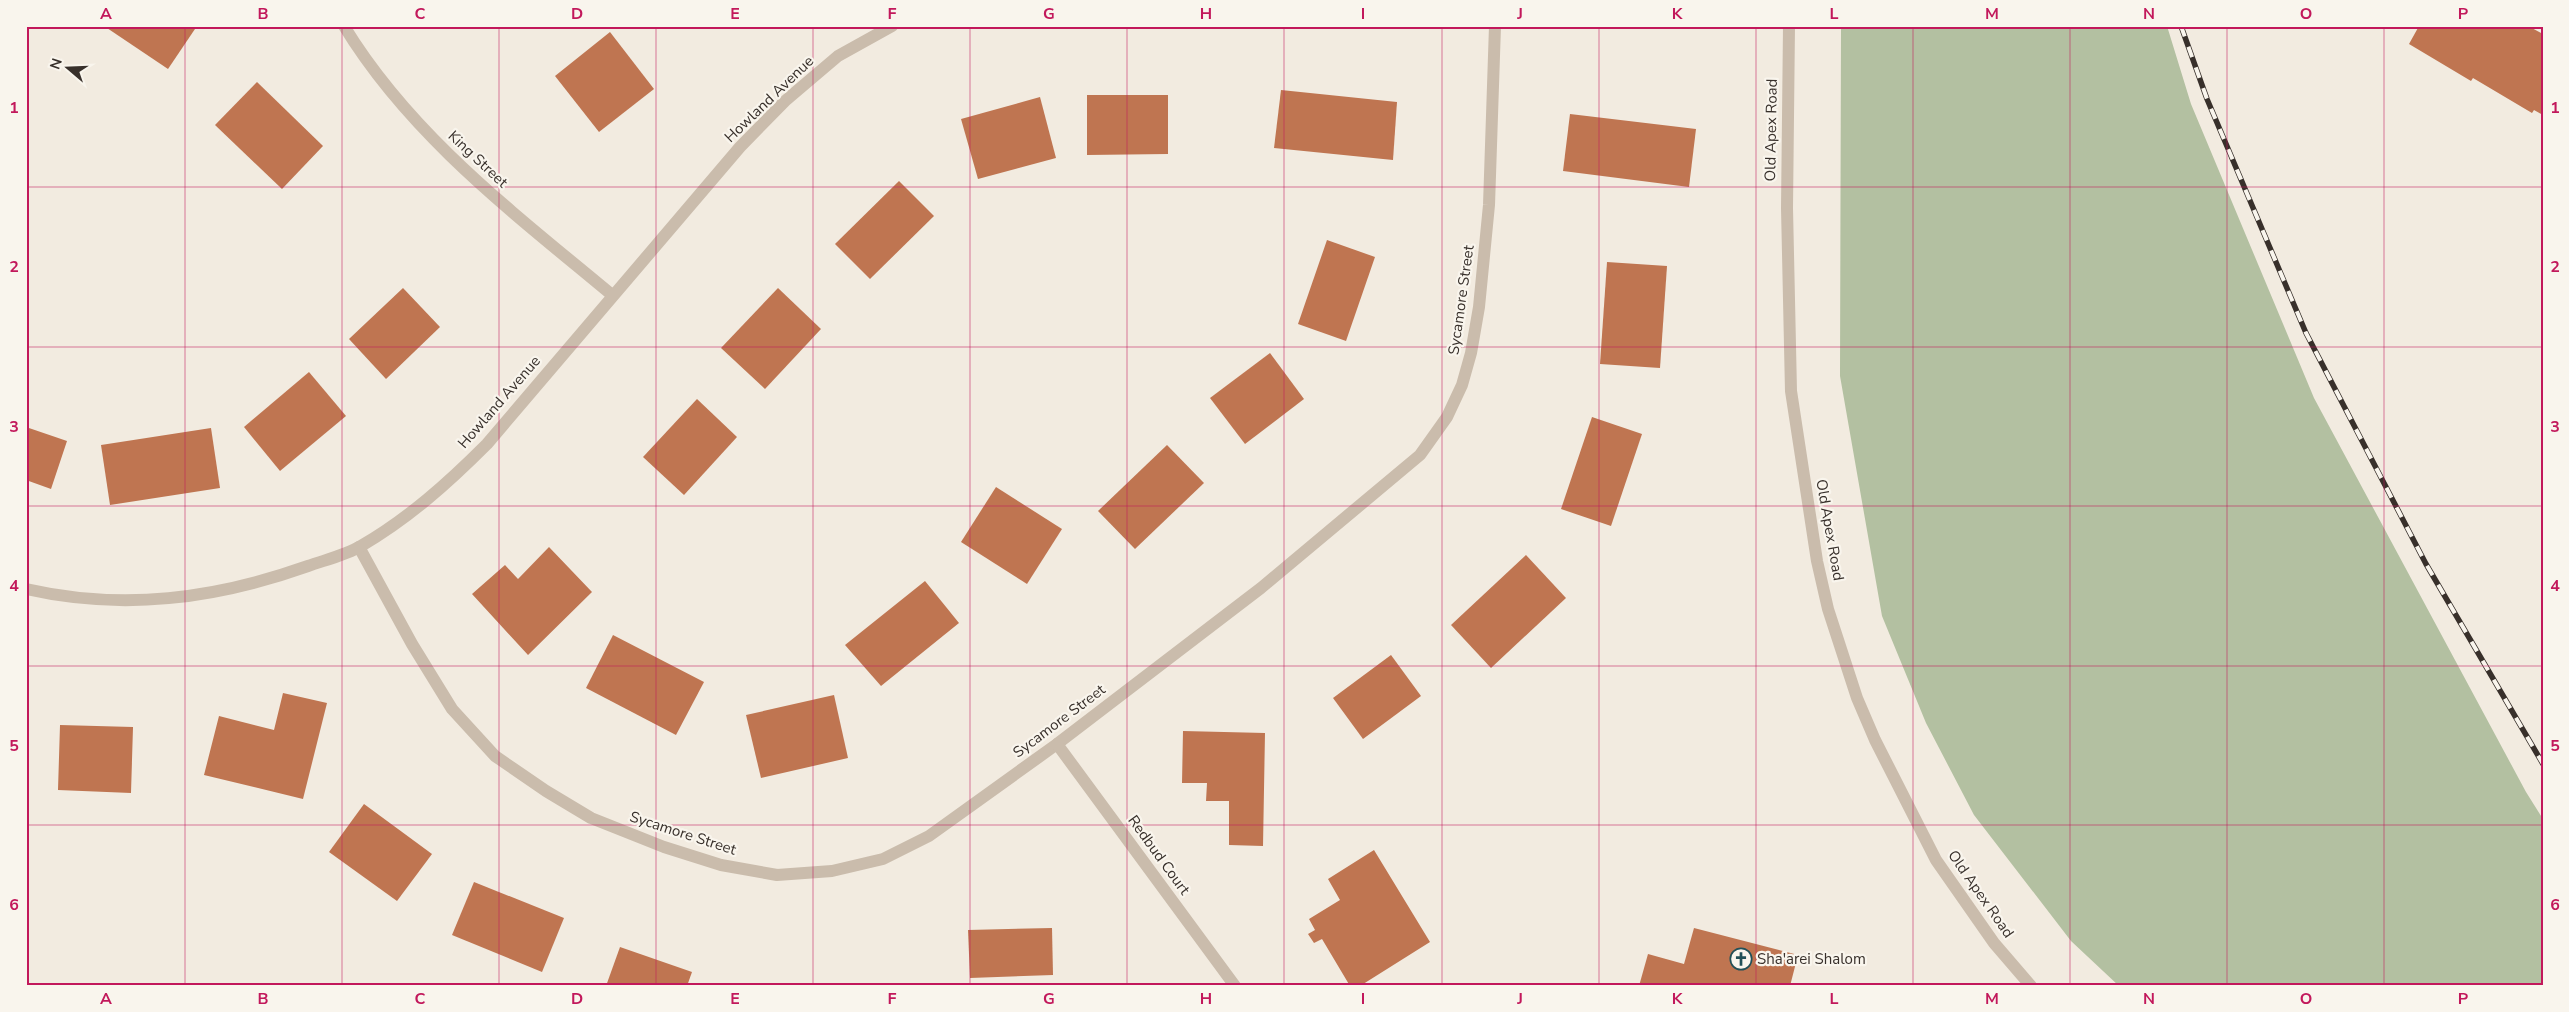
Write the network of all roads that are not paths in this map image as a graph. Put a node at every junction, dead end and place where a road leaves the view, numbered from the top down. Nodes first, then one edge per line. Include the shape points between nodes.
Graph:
1 (344, 26) edge
2 (892, 26) edge
3 (1496, 26) edge
4 (1789, 26) edge
5 (612, 295) junction
6 (359, 547) junction
7 (26, 589) edge
8 (1058, 744) junction
9 (1234, 986) edge
10 (2031, 986) edge

1 - 5 street, King Street via 417,124 486,191
2 - 5 street, Howland Avenue via 838,56 786,101 740,147
3 - 8 street, Sycamore Street via 1489,205 1479,307 1462,385 1447,417 1420,454 1269,582
4 - 10 street, Old Apex Road via 1787,208 1791,390 1817,561 1828,609 1860,707 1936,860 1994,943
5 - 6 street, Howland Avenue via 487,444 449,482 409,516
6 - 7 street, Howland Avenue via 272,579 153,601 111,602
6 - 8 street, Sycamore Street via 452,709 495,756 591,818 721,865 777,875 832,871 883,859 929,836
8 - 9 street, Redbud Court

